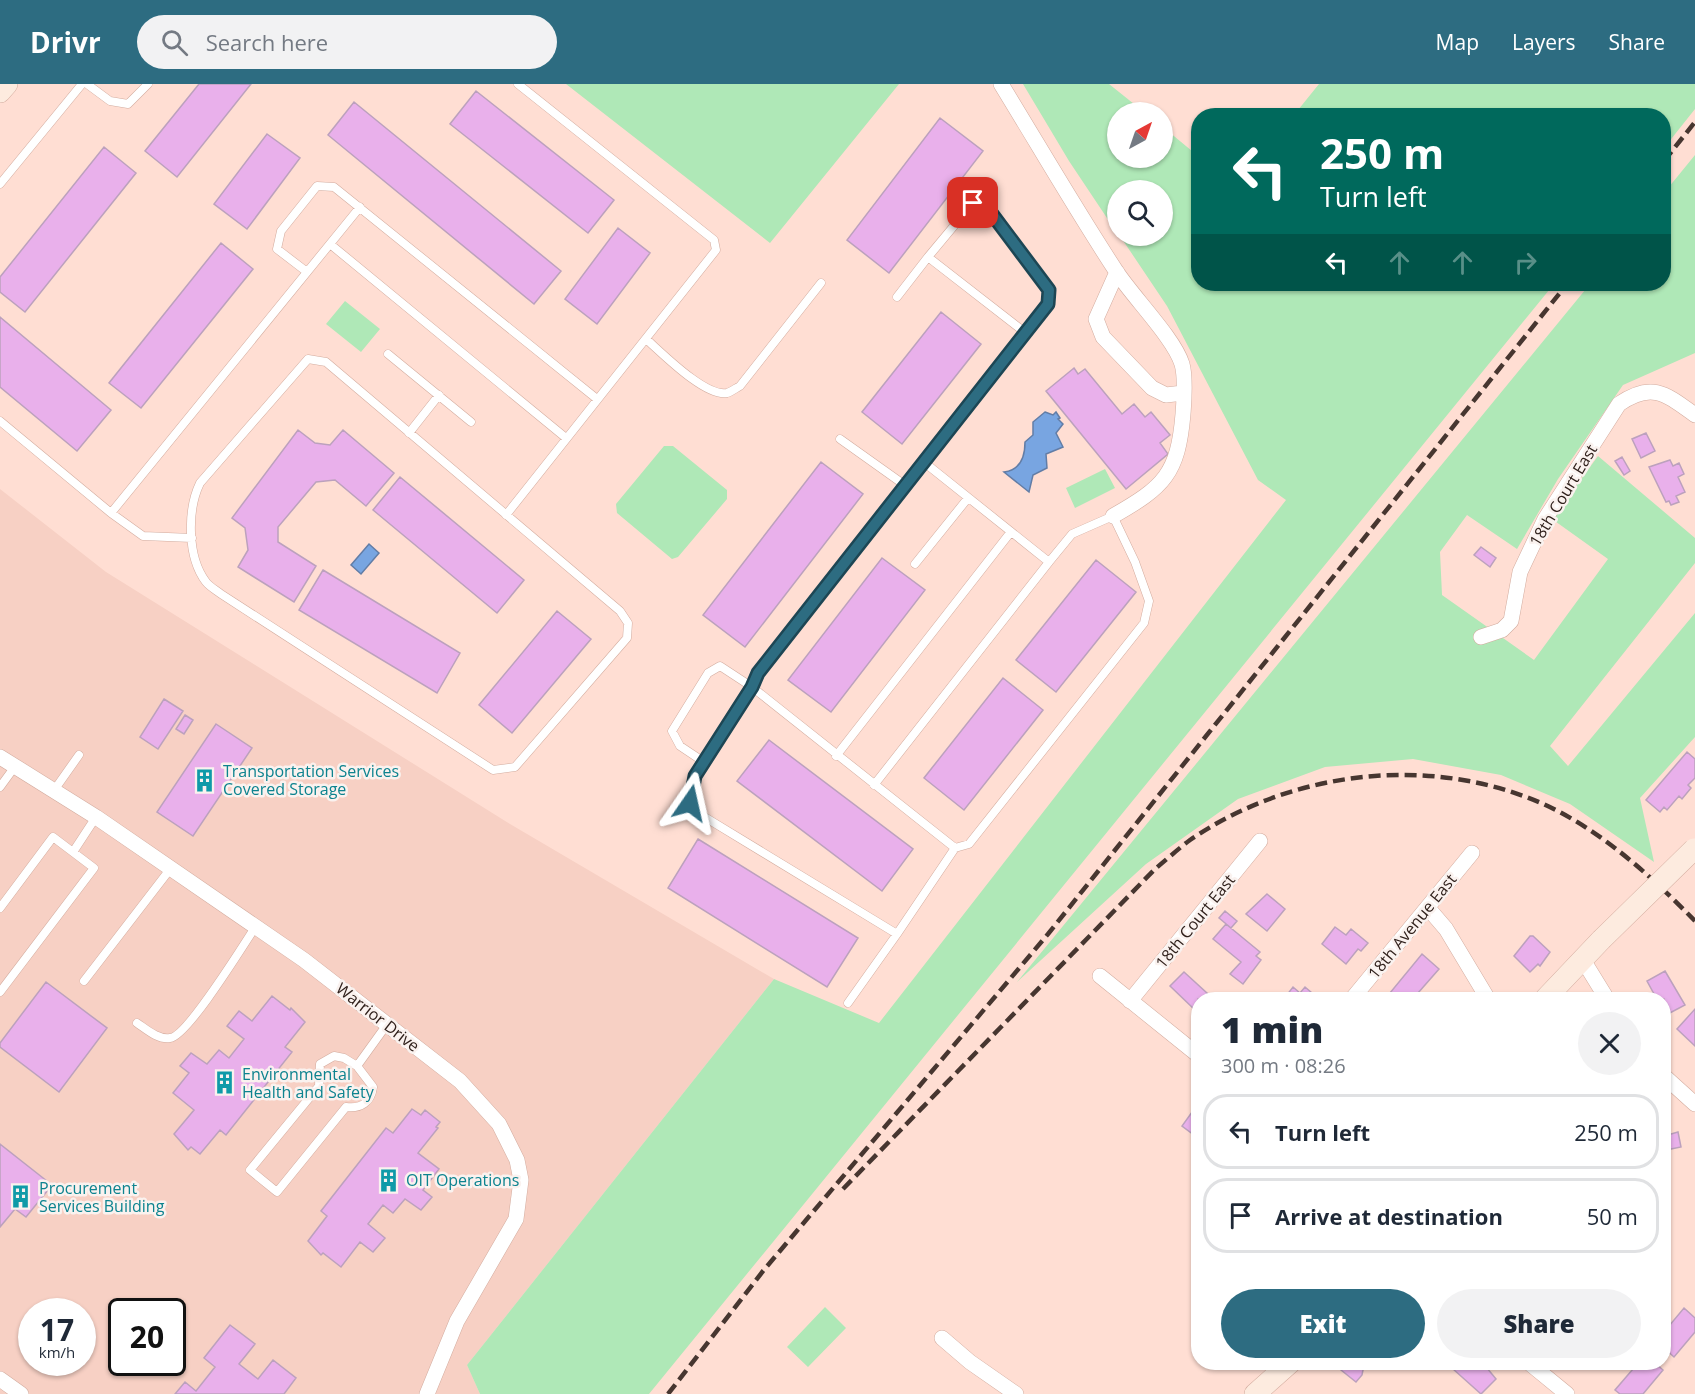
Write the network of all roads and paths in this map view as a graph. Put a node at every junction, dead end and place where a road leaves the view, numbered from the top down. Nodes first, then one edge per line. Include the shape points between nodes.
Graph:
1 (7, 84) edge
2 (84, 84) edge
3 (148, 84) edge
4 (518, 84) edge
5 (1000, 84) edge
6 (0, 92) edge
7 (0, 184) edge
8 (360, 207) junction
9 (330, 244) junction
10 (928, 257) junction
11 (307, 272) junction
12 (1117, 272) junction
13 (821, 283) dead end
14 (897, 297) dead end
15 (1027, 334) junction
16 (646, 339) junction
17 (388, 354) dead end
18 (1184, 393) junction
19 (440, 395) junction
20 (597, 399) junction
21 (1695, 415) edge
22 (0, 422) edge
23 (471, 422) dead end
24 (409, 433) junction
25 (566, 438) junction
26 (840, 439) dead end
27 (925, 463) junction
28 (906, 486) junction
29 (968, 498) junction
30 (111, 513) junction
31 (506, 515) junction
32 (1113, 516) junction
33 (1010, 532) junction
34 (192, 538) junction
35 (1048, 562) junction
36 (915, 564) dead end
37 (1481, 637) dead end
38 (752, 687) junction
39 (79, 755) dead end
40 (836, 756) junction
41 (0, 757) edge
42 (704, 762) junction
43 (16, 765) junction
44 (874, 785) junction
45 (0, 787) edge
46 (55, 789) junction
47 (96, 817) junction
48 (1260, 841) dead end
49 (955, 848) junction
50 (1694, 849) edge
51 (73, 852) junction
52 (1472, 853) dead end
53 (171, 868) junction
54 (0, 908) edge
55 (1428, 908) junction
56 (256, 926) junction
57 (897, 934) junction
58 (1583, 960) junction
59 (1100, 976) dead end
60 (84, 981) dead end
61 (0, 992) edge
62 (1358, 992) edge
63 (1484, 992) edge
64 (1552, 992) edge
65 (1603, 992) edge
66 (1130, 1000) junction
67 (848, 1003) dead end
68 (137, 1023) dead end
69 (388, 1023) junction
70 (1191, 1049) edge
71 (357, 1066) junction
72 (1671, 1082) edge
73 (1695, 1104) edge
74 (942, 1338) dead end
75 (1282, 1370) edge
76 (1538, 1370) edge
77 (0, 1379) edge
78 (21, 1394) edge
79 (427, 1394) edge
80 (1016, 1394) edge
81 (1255, 1394) edge
82 (1567, 1394) edge

1 - 6 main road
2 - 3 lane via 110,101 128,104
2 - 7 lane
4 - 16 lane via 714,240 716,250
5 - 12 street
8 - 9 lane
8 - 11 lane via 334,187 317,186 292,215 281,231 277,249
8 - 20 lane
9 - 11 lane
9 - 25 lane
10 - 14 lane
10 - 15 lane
10 - 15 lane via 973,203 986,206 1049,290 1048,304
11 - 30 lane
12 - 18 street via 1182,364
12 - 18 street via 1096,319 1103,337 1152,388 1166,395
13 - 16 lane via 740,386 727,393 701,385
15 - 27 lane
16 - 20 lane
17 - 19 lane
18 - 32 street via 1180,445 1169,474 1146,497
19 - 23 lane
19 - 24 lane
20 - 25 lane
21 - 37 street, 18th Court East via 1656,392 1636,392 1619,404 1545,519 1520,572 1511,621 1502,630
22 - 30 lane
24 - 31 lane
24 - 34 lane via 326,362 308,359 200,483 193,497
25 - 31 lane
26 - 28 lane
27 - 28 lane
27 - 29 lane
28 - 38 lane via 758,673
29 - 33 lane
29 - 36 lane
30 - 34 lane via 143,536
31 - 34 lane via 620,611 628,623 627,638 516,767 493,770 220,594 206,581
32 - 35 lane via 1072,534
32 - 49 lane via 1149,601 1144,623 969,844
33 - 35 lane
33 - 40 lane
35 - 44 lane
38 - 40 lane
38 - 42 lane
38 - 42 lane via 720,666 708,673 672,731 680,746
39 - 46 lane
40 - 44 lane
41 - 43 street, Warrior Drive
42 - 57 lane via 695,776 690,803 698,813
43 - 45 lane
43 - 46 street, Warrior Drive
44 - 49 lane
46 - 47 street, Warrior Drive
47 - 51 lane
47 - 53 street, Warrior Drive
48 - 66 street, 18th Court East
49 - 57 lane
50 - 58 main road, bridge
51 - 54 lane via 53,837
51 - 61 lane via 93,868
52 - 55 street, 18th Avenue East
53 - 56 street, Warrior Drive
53 - 60 lane
55 - 62 street, 18th Avenue East
55 - 63 street via 1446,929
56 - 68 lane via 178,1035 156,1035
56 - 69 street, Warrior Drive
57 - 67 lane
58 - 64 main road
58 - 65 street
59 - 66 street
66 - 70 street
69 - 71 lane
69 - 79 street, Warrior Drive via 488,1109 510,1141 521,1180 516,1219 457,1321
71 - 71 lane via 373,1087 372,1096 356,1108 346,1107 277,1192 250,1170 319,1086 320,1064 334,1056
72 - 73 street
74 - 80 street
75 - 81 main road
76 - 82 street
77 - 78 street

